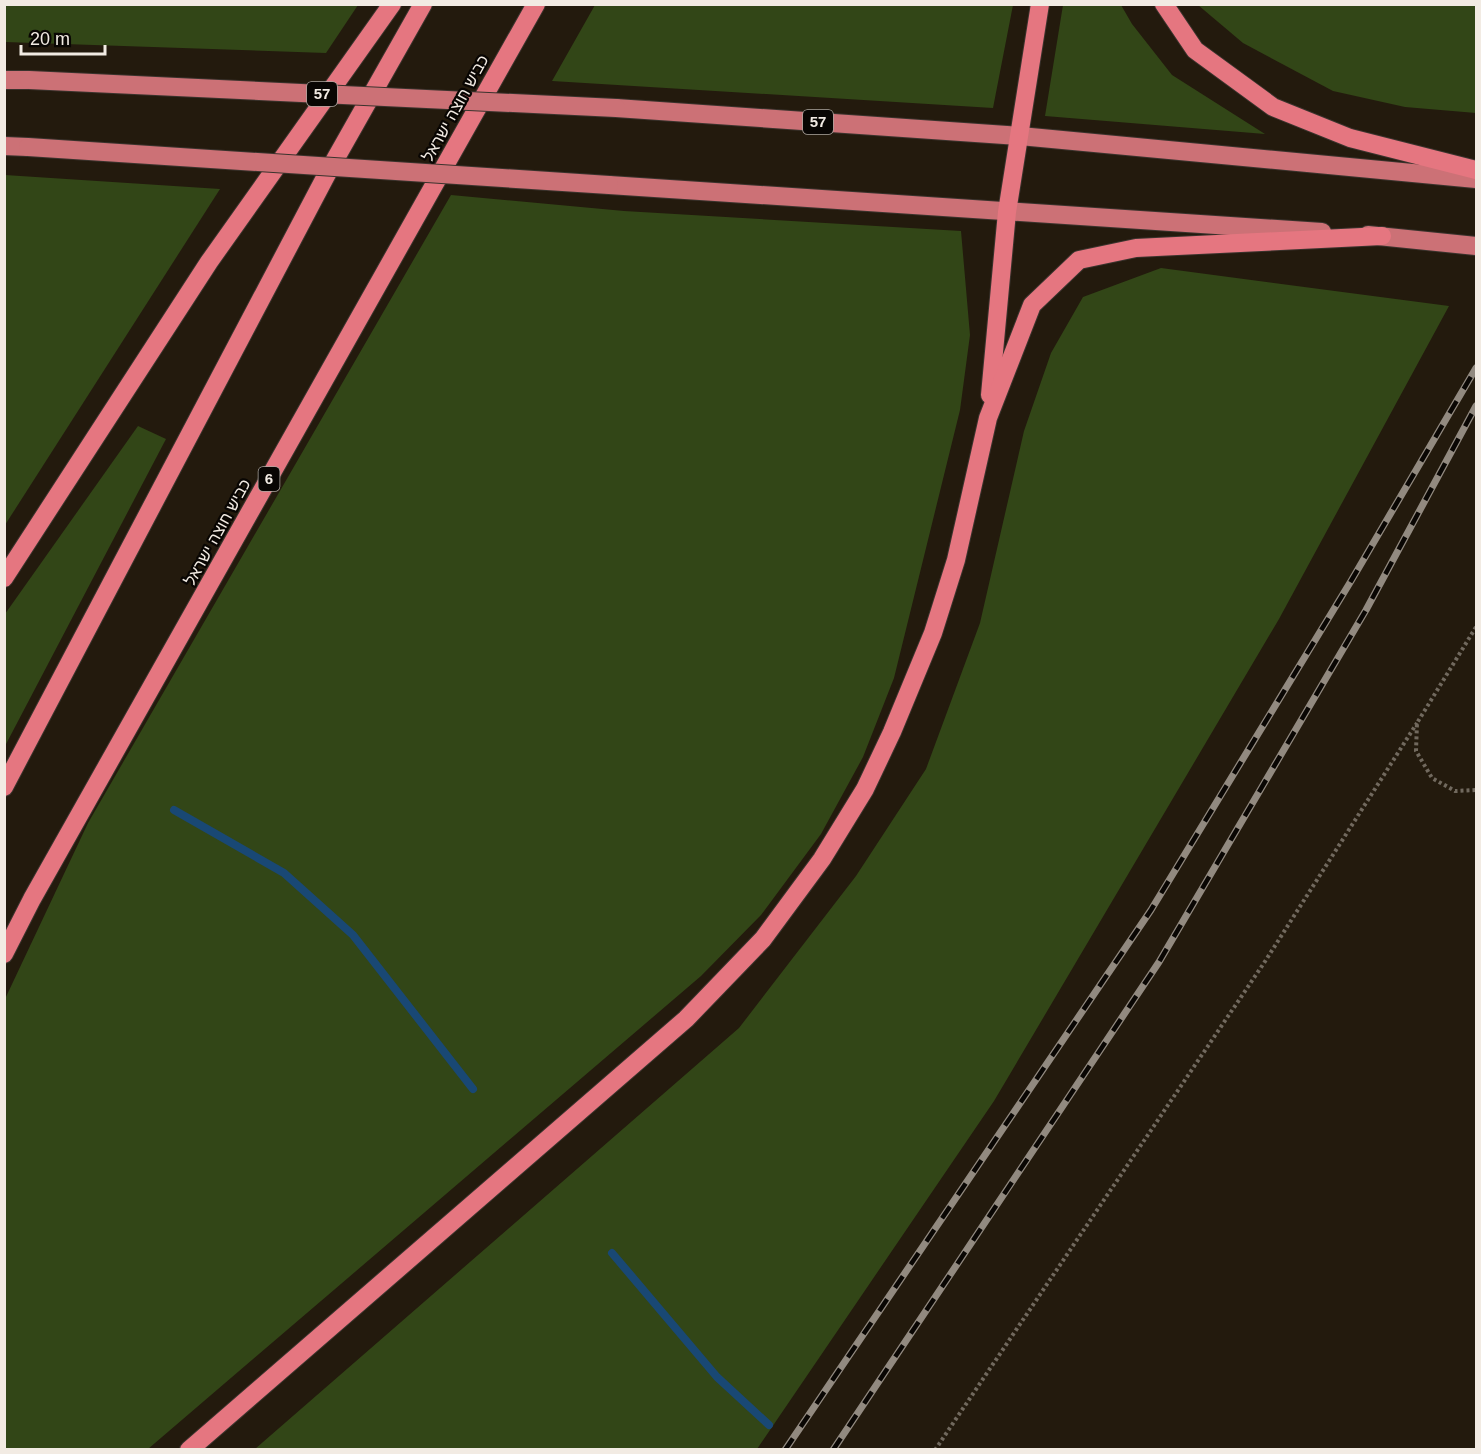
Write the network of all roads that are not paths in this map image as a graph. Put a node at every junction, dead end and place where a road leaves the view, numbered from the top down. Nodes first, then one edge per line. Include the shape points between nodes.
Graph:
1 (392, 4) edge
2 (423, 4) edge
3 (536, 4) edge
4 (1040, 4) edge
5 (1164, 4) edge
6 (4, 80) edge
7 (1020, 136) junction
8 (4, 146) edge
9 (1476, 170) edge
10 (1476, 179) edge
11 (1007, 212) junction
12 (1391, 237) junction
13 (1476, 246) edge
14 (988, 418) junction
15 (4, 579) edge
16 (4, 787) edge
17 (4, 954) edge
18 (189, 1449) edge

1 - 15 highway via 209,262
2 - 16 highway via 328,172
3 - 17 highway, כביש חוצה ישראל / 6
4 - 7 highway
5 - 9 highway via 1195,50 1273,107 1350,138
6 - 7 highway, 57, bridge via 616,108
7 - 10 highway, 57
7 - 11 highway
8 - 11 highway, bridge
11 - 12 highway
11 - 14 highway
12 - 13 highway
12 - 14 highway via 1136,248 1079,260 1032,305
14 - 18 highway via 956,560 933,633 891,732 865,789 822,859 763,939 686,1019

